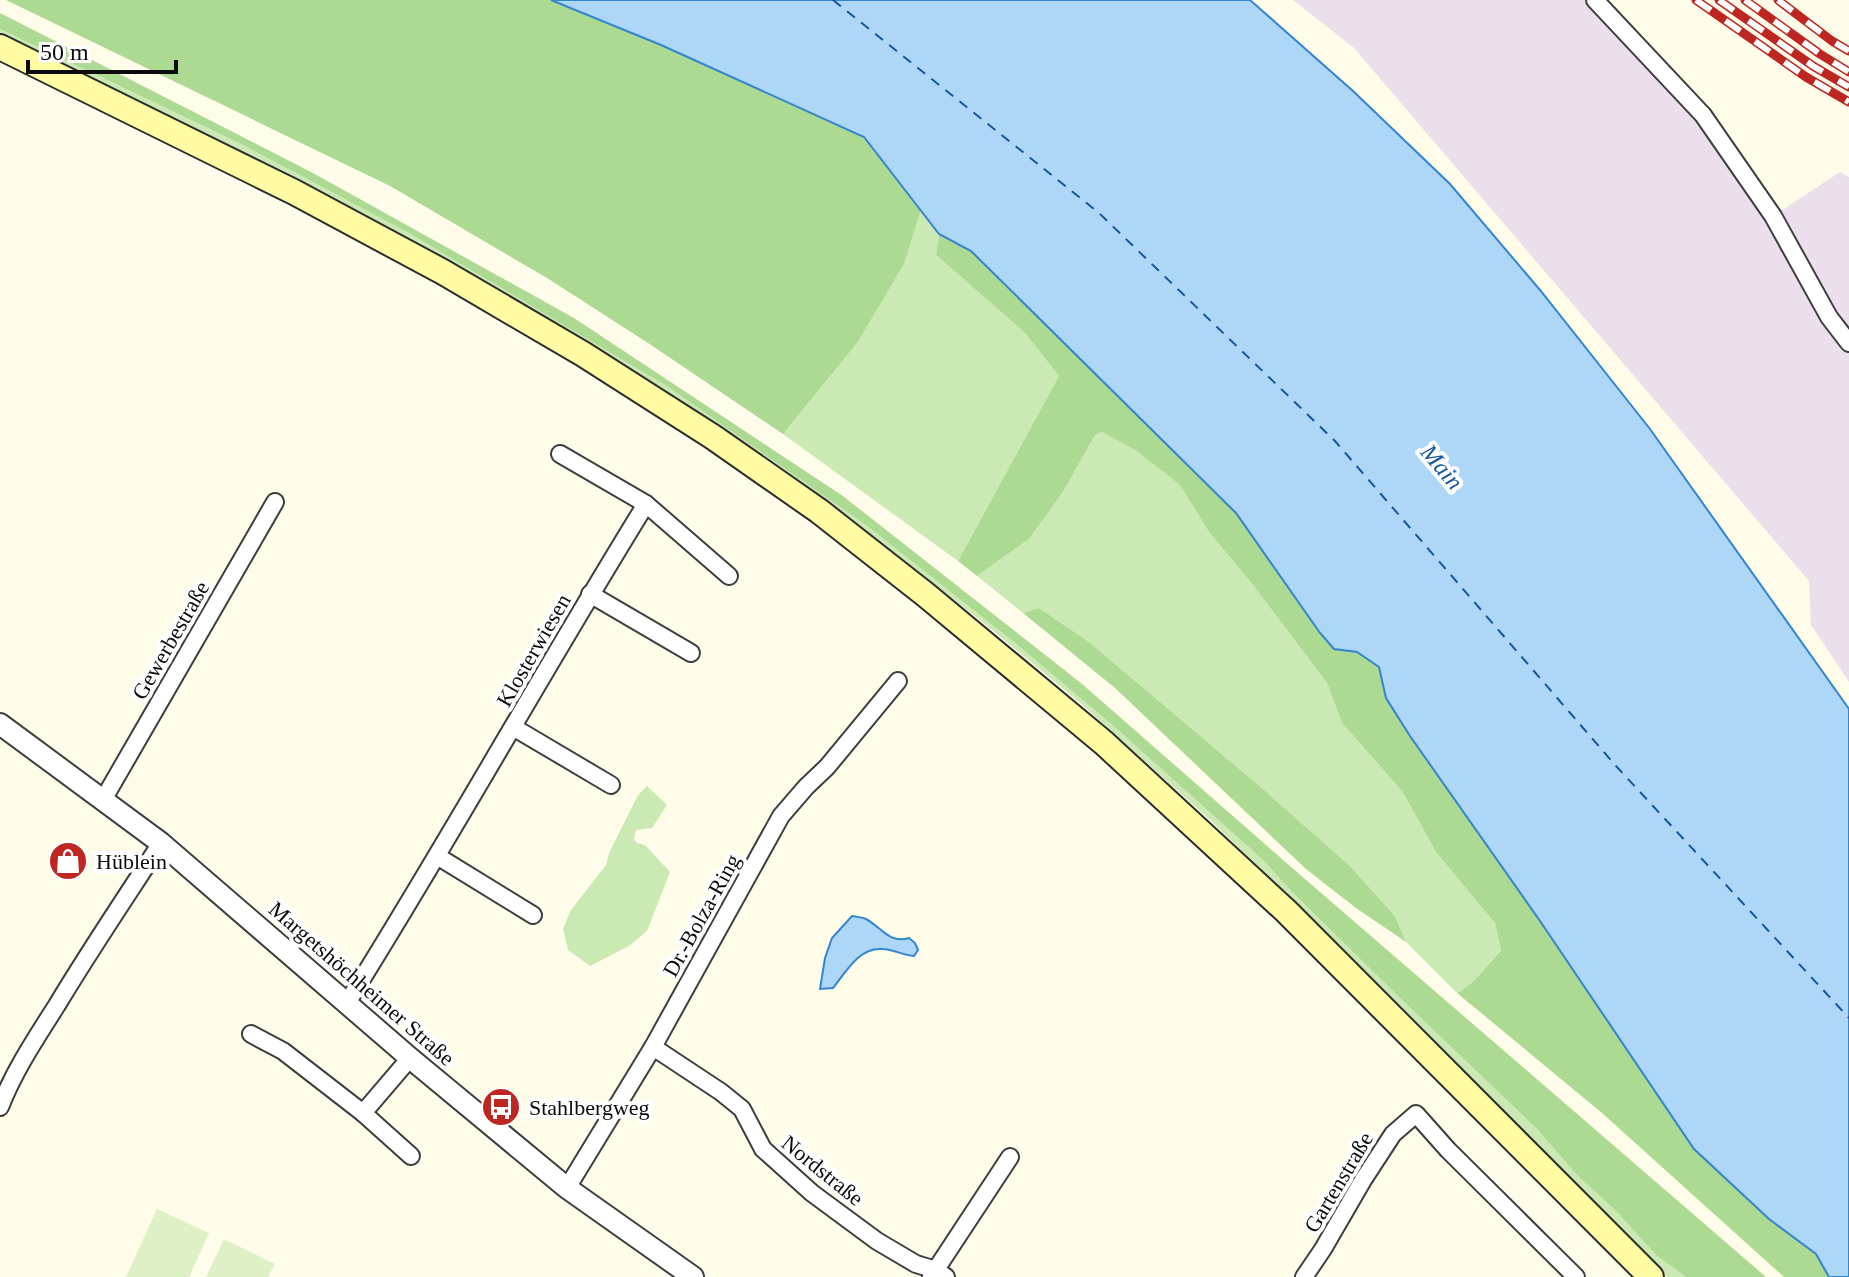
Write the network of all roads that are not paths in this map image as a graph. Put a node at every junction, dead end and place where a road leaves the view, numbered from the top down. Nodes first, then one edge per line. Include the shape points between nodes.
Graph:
1 (1595, 0) edge
2 (0, 47) edge
3 (1849, 343) edge
4 (560, 454) dead end
5 (275, 502) dead end
6 (646, 504) junction
7 (729, 576) dead end
8 (590, 594) junction
9 (691, 653) dead end
10 (898, 681) dead end
11 (0, 724) edge
12 (513, 727) junction
13 (611, 785) dead end
14 (103, 800) junction
15 (161, 843) junction
16 (437, 856) junction
17 (533, 915) dead end
18 (347, 1003) junction
19 (251, 1034) dead end
20 (653, 1047) junction
21 (410, 1058) junction
22 (0, 1107) edge
23 (363, 1113) junction
24 (411, 1156) dead end
25 (1010, 1157) dead end
26 (567, 1188) junction
27 (938, 1275) edge
28 (693, 1277) edge
29 (1304, 1277) edge
30 (1576, 1277) edge
31 (1651, 1277) edge

1 - 3 street via 1703,115 1773,216
2 - 31 main road via 443,272 583,354 819,511 1104,743 1286,911
4 - 6 street
5 - 14 street, Gewerbestraße
6 - 7 street
6 - 8 street, Klosterwiesen
8 - 9 street, Klosterwiesen
8 - 12 street, Klosterwiesen
10 - 20 street, Dr.-Bolza-Ring via 781,816
11 - 14 street, Margetshöchheimer Straße
12 - 13 street, Klosterwiesen
12 - 16 street, Klosterwiesen
14 - 15 street, Margetshöchheimer Straße
15 - 18 street, Margetshöchheimer Straße
15 - 22 street via 28,1051
16 - 17 street
16 - 18 street, Klosterwiesen
18 - 21 street, Margetshöchheimer Straße
19 - 23 street via 283,1051
20 - 26 street, Dr.-Bolza-Ring
20 - 27 street, Nordstraße via 742,1109 763,1149 812,1193 877,1241
21 - 23 street
21 - 26 street, Margetshöchheimer Straße
23 - 24 street
25 - 27 street
26 - 28 street, Margetshöchheimer Straße
29 - 30 street, Gartenstraße via 1393,1134 1416,1114

